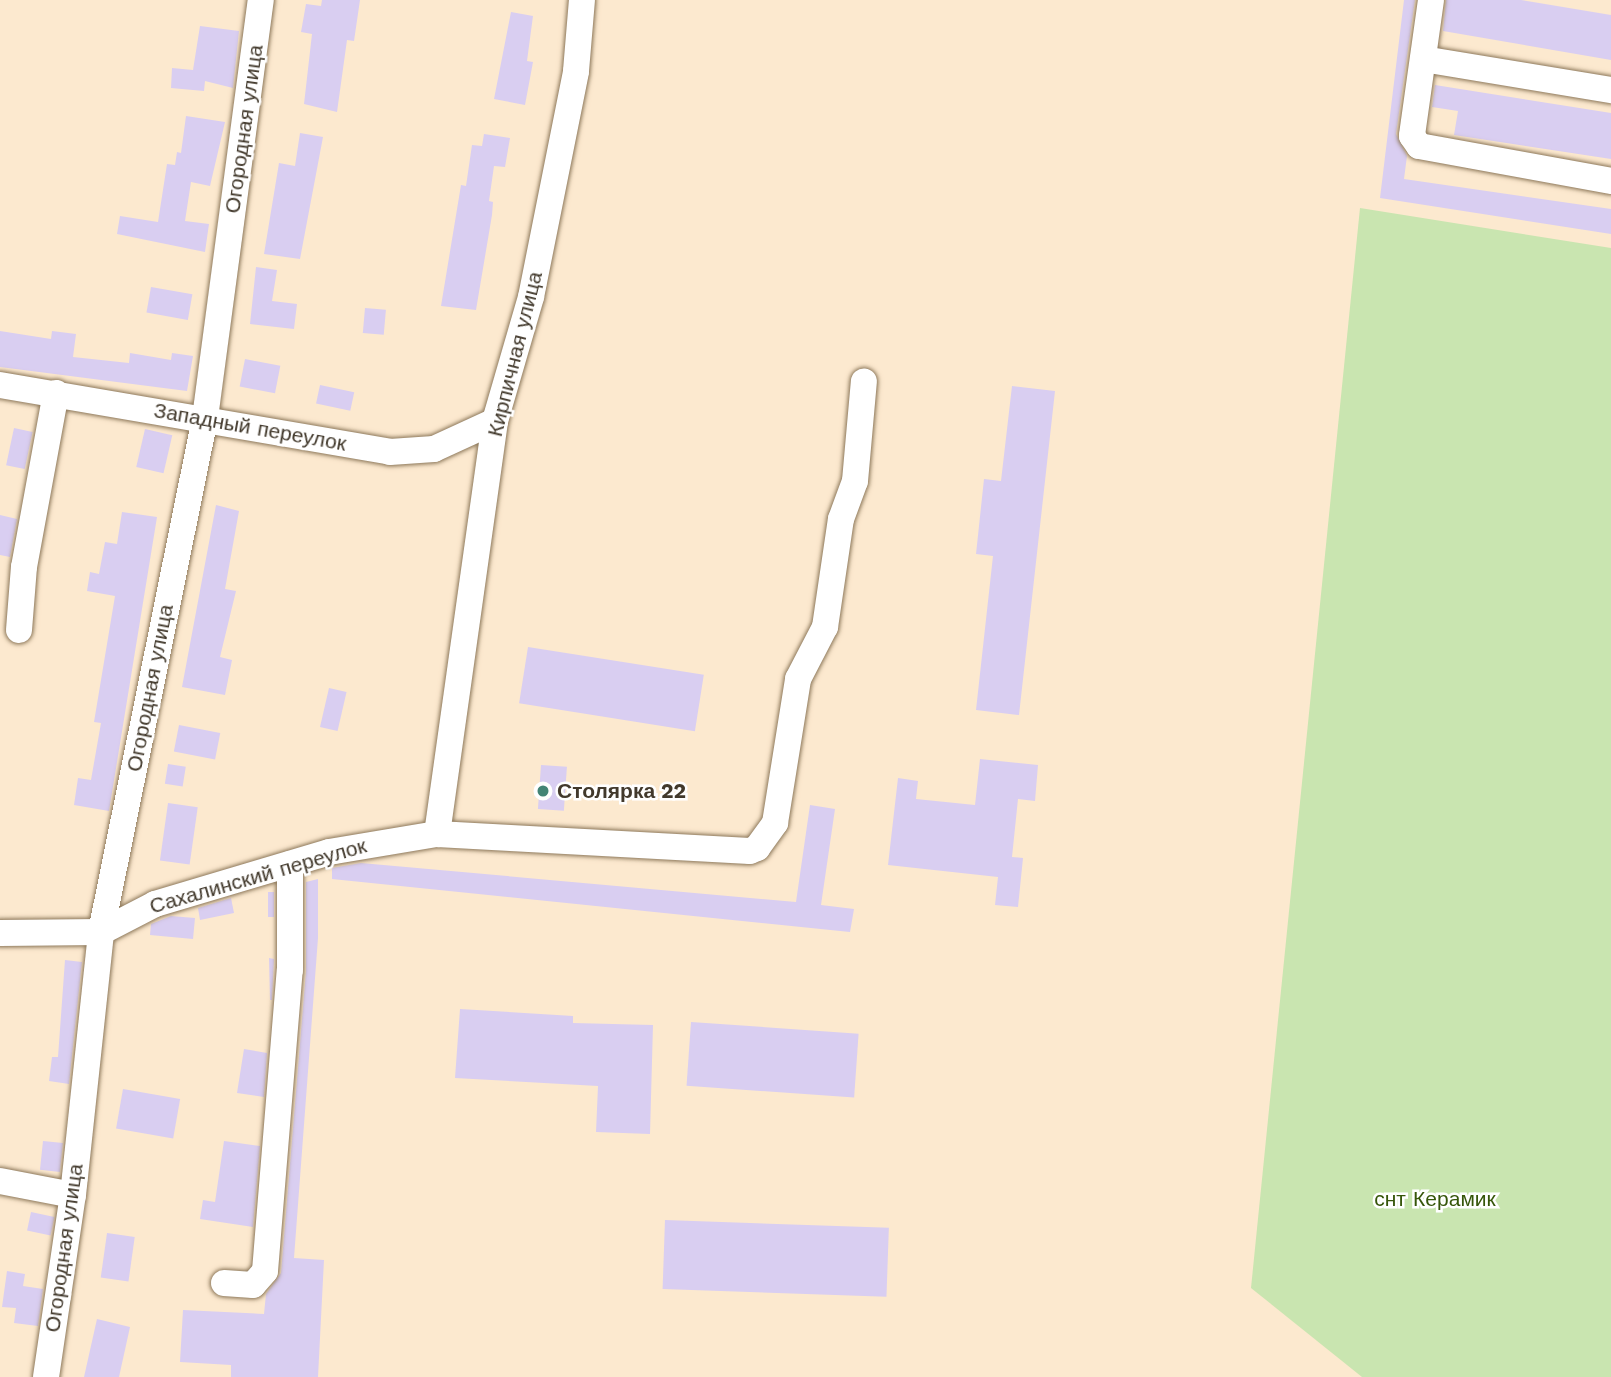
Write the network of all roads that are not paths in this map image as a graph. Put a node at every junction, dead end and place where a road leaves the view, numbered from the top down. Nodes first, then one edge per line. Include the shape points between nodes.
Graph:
1 (261, 0) edge
2 (582, 0) edge
3 (1431, 0) edge
4 (1423, 59) junction
5 (1611, 90) edge
6 (1611, 181) edge
7 (864, 381) dead end
8 (0, 386) edge
9 (56, 393) junction
10 (205, 418) junction
11 (495, 421) junction
12 (19, 630) dead end
13 (437, 834) junction
14 (290, 864) junction
15 (101, 932) junction
16 (0, 933) edge
17 (0, 1181) edge
18 (73, 1195) junction
19 (225, 1283) dead end
20 (47, 1377) edge

1 - 10 street, Огородная улица
2 - 11 street, Кирпичная улица via 576,71 531,298
3 - 4 street
4 - 5 street
4 - 6 street via 1412,136 1419,146
7 - 13 street, Сахалинский переулок via 855,481 841,519 827,616 794,695 775,823 765,842 750,851
8 - 9 street, Западный переулок
9 - 10 street, Западный переулок
9 - 12 street via 24,567
10 - 11 street, Западный переулок via 412,453 458,442
10 - 15 street, Огородная улица
11 - 13 street, Кирпичная улица
13 - 14 street, Сахалинский переулок via 348,846
14 - 15 street, Сахалинский переулок via 155,904
14 - 19 street via 290,970 265,1271 253,1285
15 - 16 street, Сахалинский переулок
15 - 18 street, Огородная улица
17 - 18 street
18 - 20 street, Огородная улица

